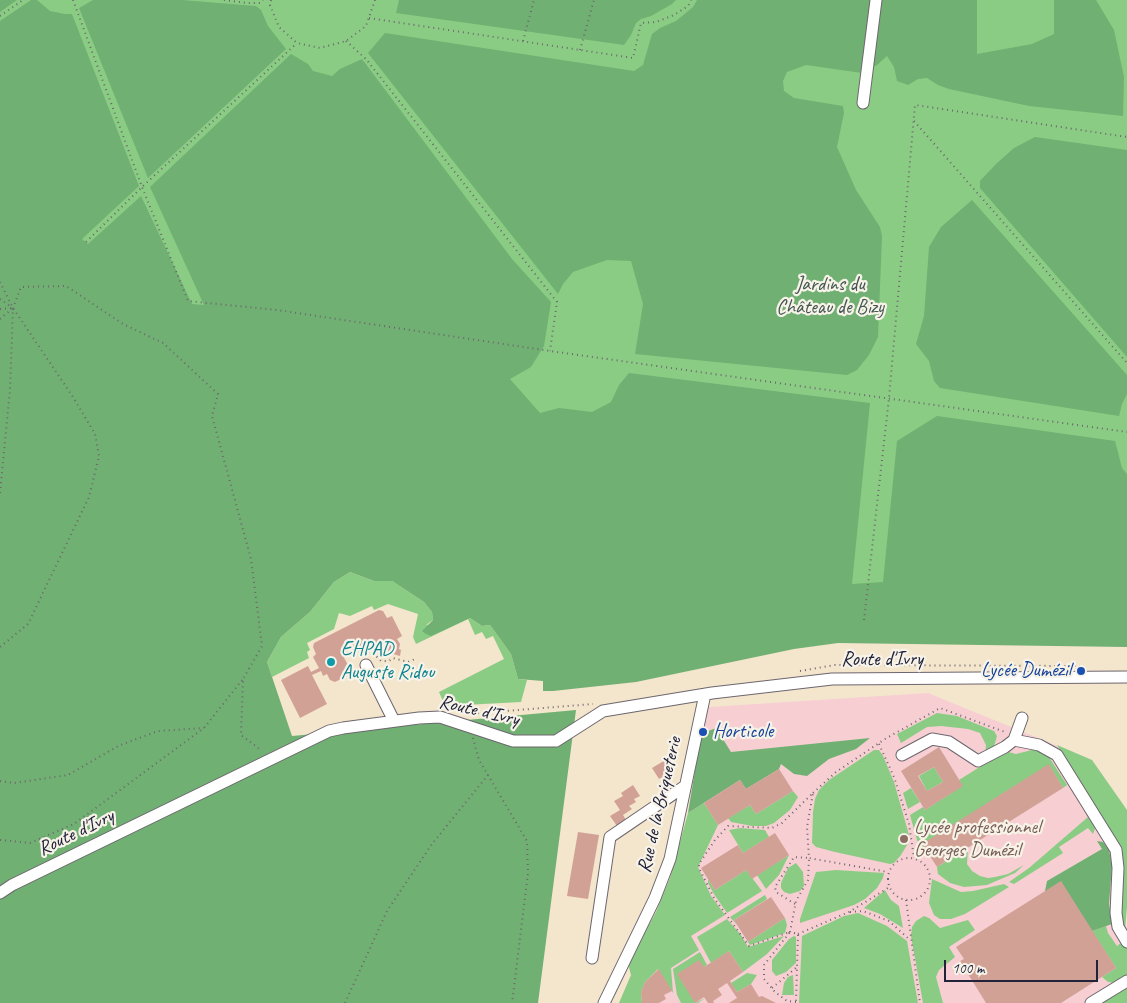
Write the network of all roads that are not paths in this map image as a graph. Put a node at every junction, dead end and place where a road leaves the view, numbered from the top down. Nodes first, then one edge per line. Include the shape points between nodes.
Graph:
1 (876, 0) edge
2 (863, 103) dead end
3 (366, 665) dead end
4 (1127, 676) edge
5 (705, 694) junction
6 (1022, 718) dead end
7 (394, 721) junction
8 (1014, 740) junction
9 (902, 755) dead end
10 (685, 786) junction
11 (0, 893) edge
12 (1127, 942) edge
13 (592, 958) dead end
14 (1127, 981) edge
15 (604, 1003) edge
16 (1091, 1003) edge

1 - 2 street
3 - 7 street
4 - 5 street, Route d'Ivry via 832,680
5 - 7 street, Route d'Ivry via 603,711 556,740 513,741 440,717
5 - 10 street, Rue de la Briqueterie
6 - 8 street
7 - 11 street, Route d'Ivry via 329,731
8 - 9 street via 978,761 949,742 932,739
8 - 12 street via 1039,745 1056,756 1116,850 1116,913 1118,927
10 - 13 street via 610,837
10 - 15 street, Rue de la Briqueterie via 670,859 655,898
14 - 16 street

